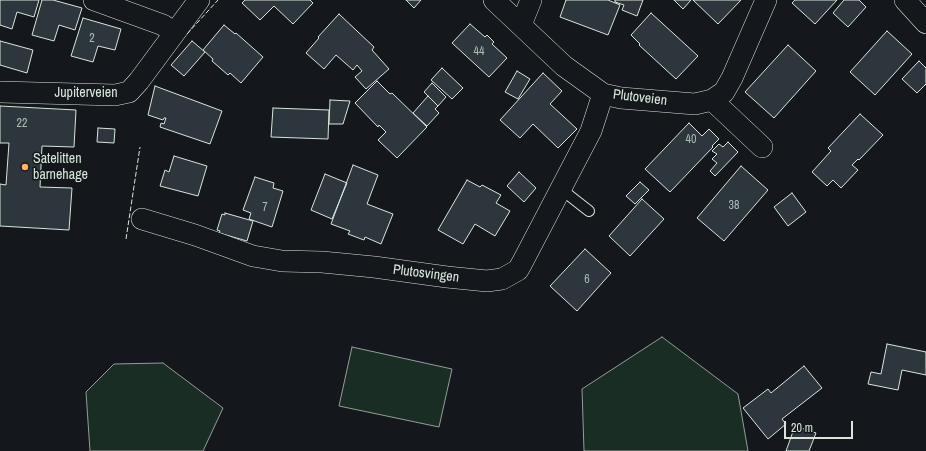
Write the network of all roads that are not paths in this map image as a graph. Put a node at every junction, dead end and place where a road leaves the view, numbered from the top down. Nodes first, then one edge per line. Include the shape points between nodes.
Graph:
1 (199, 0) edge
2 (494, 0) edge
3 (531, 0) edge
4 (766, 0) edge
5 (904, 0) edge
6 (111, 4) edge
7 (926, 23) edge
8 (521, 25) junction
9 (174, 33) junction
10 (0, 92) edge
11 (603, 94) junction
12 (712, 100) junction
13 (762, 147) dead end
14 (561, 189) junction
15 (588, 211) dead end
16 (142, 219) dead end

1 - 9 street, Jupiterveien
2 - 8 street, Plutoveien
3 - 8 street
4 - 12 street via 732,78 724,92
5 - 7 street
6 - 9 street via 163,25
8 - 11 street, Plutoveien via 564,66
9 - 10 street, Jupiterveien via 129,92 88,95
11 - 12 street, Plutoveien via 621,98 695,104
11 - 14 street, Plutosvingen via 591,131
12 - 13 street
14 - 15 lane
14 - 16 street, Plutosvingen via 518,270 502,279 487,281 366,266 282,261 252,256

